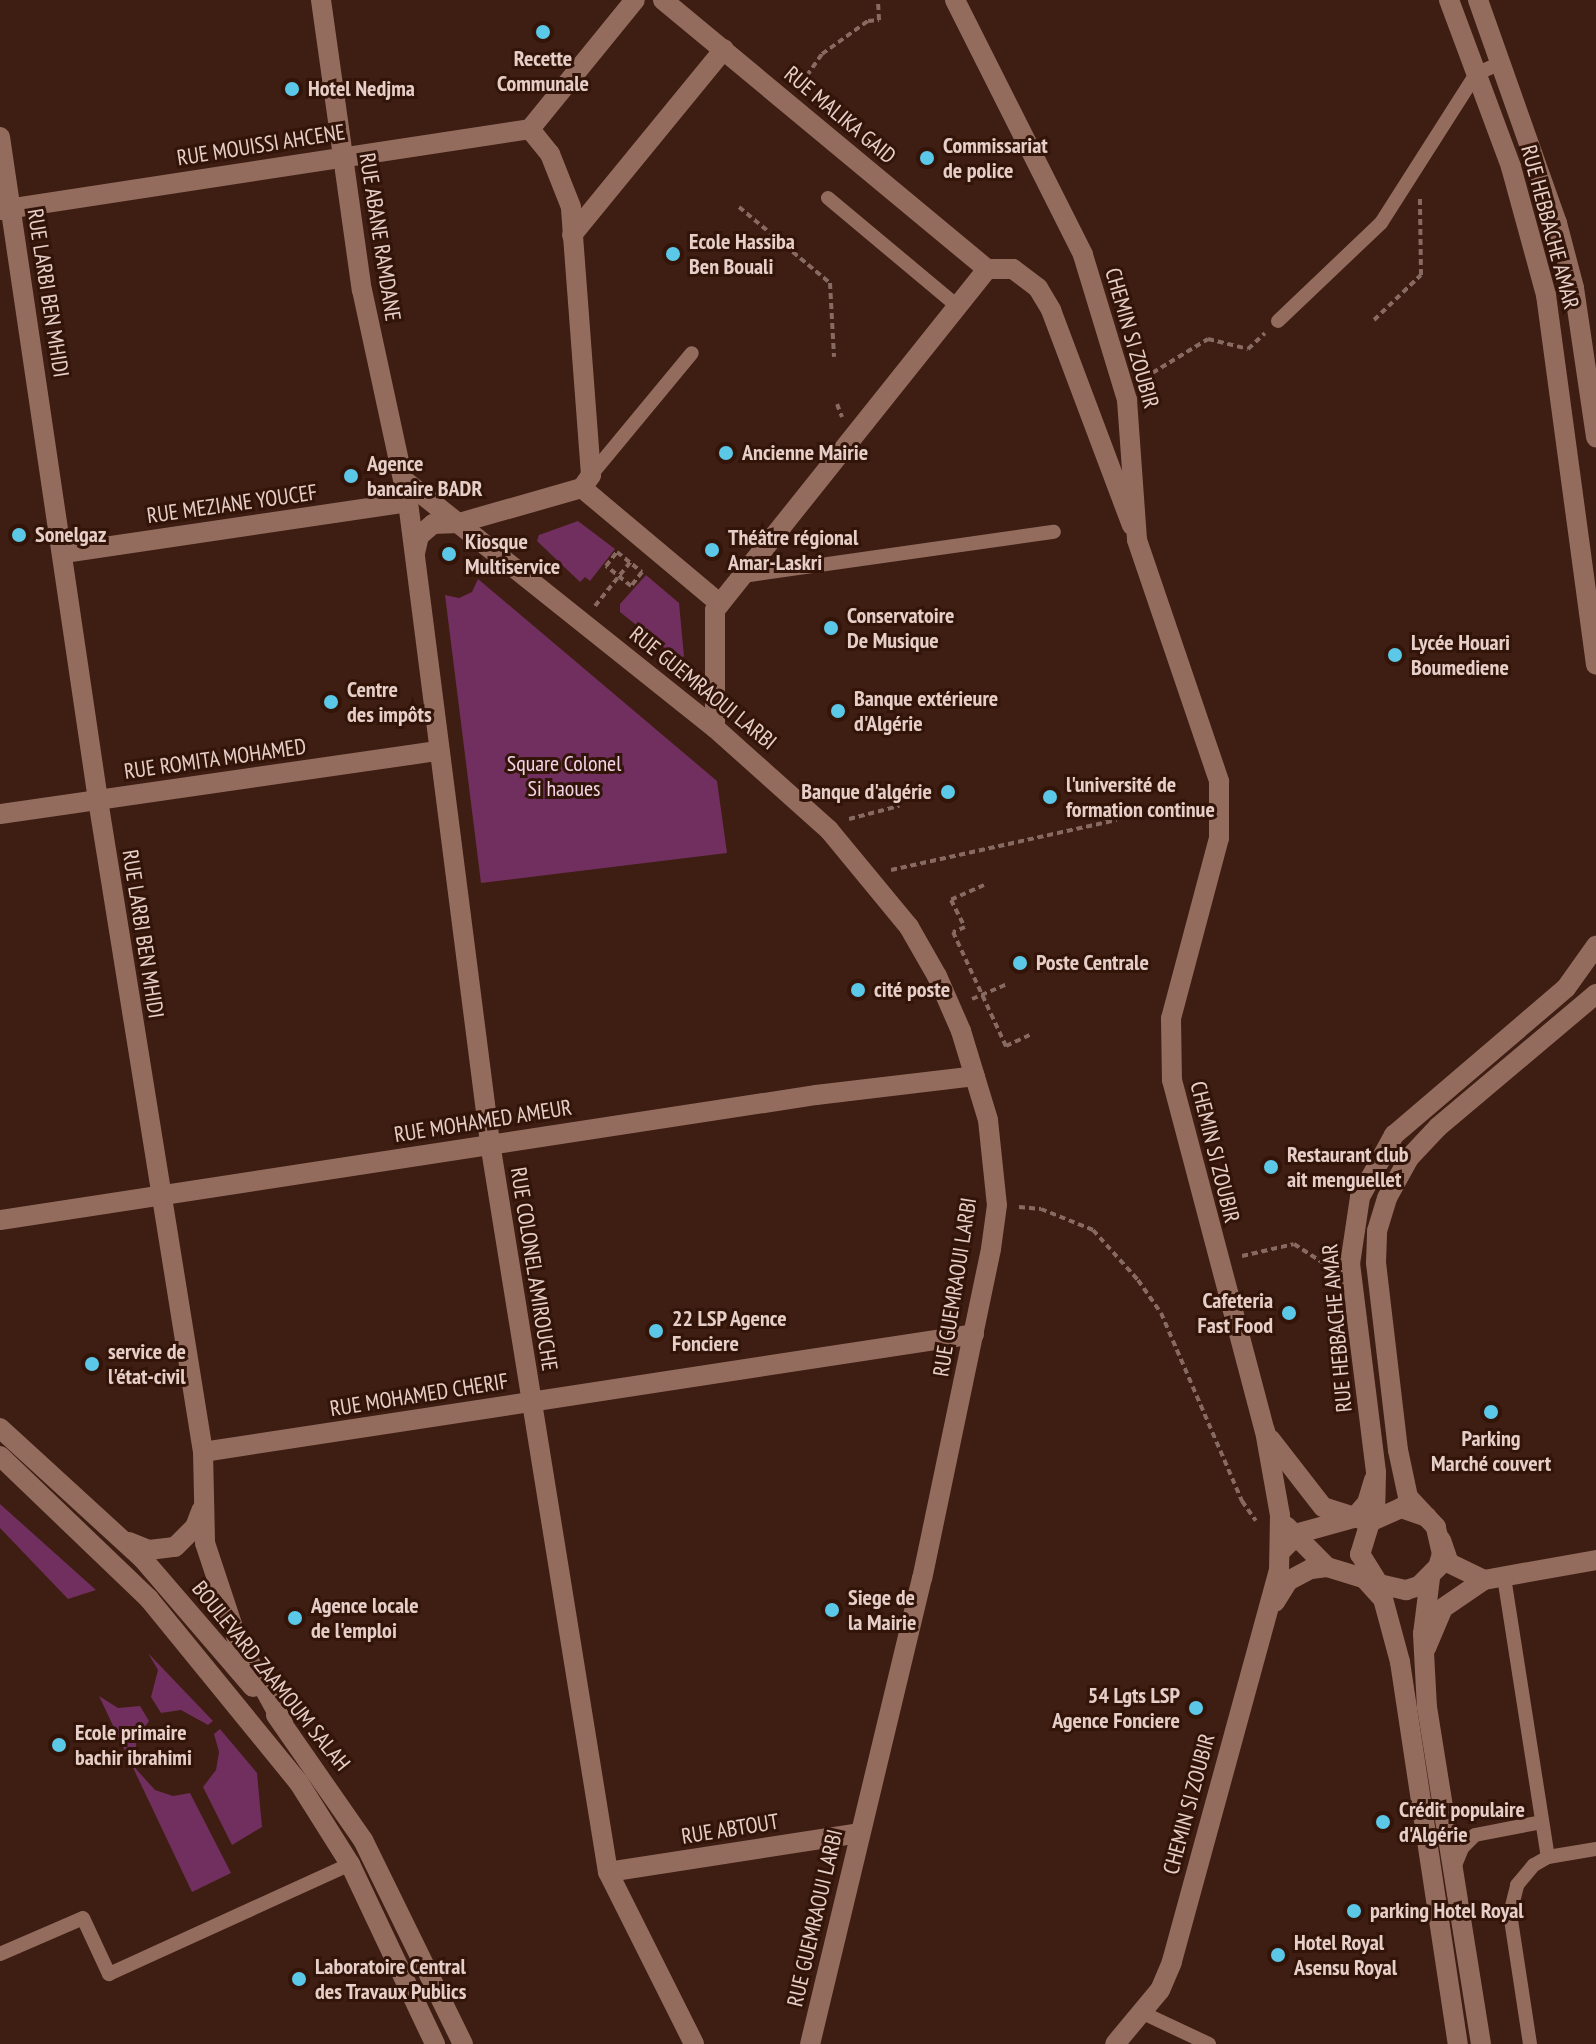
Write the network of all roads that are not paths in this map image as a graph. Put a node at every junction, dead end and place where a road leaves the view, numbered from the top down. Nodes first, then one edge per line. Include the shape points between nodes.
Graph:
1 (321, 0) edge
2 (635, 0) edge
3 (663, 0) edge
4 (955, 0) edge
5 (1449, 0) edge
6 (1478, 0) edge
7 (724, 49) junction
8 (1501, 63) junction
9 (1476, 74) junction
10 (530, 129) junction
11 (0, 137) edge
12 (343, 156) junction
13 (828, 198) dead end
14 (5, 209) edge
15 (572, 235) junction
16 (983, 272) junction
17 (956, 305) junction
18 (1278, 321) road end
19 (692, 353) dead end
20 (1596, 437) edge
21 (404, 480) junction
22 (587, 482) junction
23 (408, 502) junction
24 (459, 523) junction
25 (1054, 532) dead end
26 (1137, 540) junction
27 (64, 553) junction
28 (414, 557) junction
29 (743, 576) junction
30 (720, 604) junction
31 (1596, 665) edge
32 (715, 728) junction
33 (437, 751) junction
34 (98, 800) junction
35 (0, 814) edge
36 (1596, 946) edge
37 (1596, 994) edge
38 (975, 1076) junction
39 (490, 1143) junction
40 (159, 1197) junction
41 (0, 1220) edge
42 (974, 1334) junction
43 (530, 1403) junction
44 (0, 1428) edge
45 (1265, 1431) junction
46 (203, 1452) junction
47 (0, 1456) edge
48 (205, 1502) junction
49 (1427, 1517) junction
50 (1367, 1519) junction
51 (120, 1536) junction
52 (1441, 1540) junction
53 (1287, 1544) junction
54 (1596, 1560) edge
55 (1327, 1567) junction
56 (1366, 1577) junction
57 (1430, 1578) junction
58 (1494, 1578) junction
59 (1387, 1606) junction
60 (1268, 1612) junction
61 (1423, 1661) junction
62 (283, 1723) junction
63 (1542, 1822) junction
64 (859, 1833) junction
65 (1596, 1849) edge
66 (1548, 1857) junction
67 (350, 1864) junction
68 (1454, 1869) junction
69 (608, 1872) junction
70 (0, 1954) edge
71 (1143, 2013) junction
72 (435, 2044) edge
73 (463, 2044) edge
74 (694, 2044) edge
75 (810, 2044) edge
76 (1115, 2044) edge
77 (1209, 2044) edge
78 (1458, 2044) edge
79 (1481, 2044) edge
80 (1530, 2044) edge

1 - 12 street, RUE ABANE RAMDANE
2 - 10 street
3 - 7 street, RUE MALIKA GAID
4 - 26 street, CHEMIN SI ZOUBIR via 1083,255 1127,400
5 - 9 street, RUE HEBBACHE AMAR
6 - 8 street, RUE HEBBACHE AMAR
7 - 15 street
7 - 16 street, RUE MALIKA GAID
8 - 9 lane
8 - 20 street, RUE HEBBACHE AMAR via 1564,249
9 - 18 lane via 1381,223
9 - 31 street, RUE HEBBACHE AMAR via 1531,230 1557,351
10 - 12 street, RUE MOUISSI AHCENE
10 - 15 street via 565,182
11 - 14 street, RUE LARBI BEN MHIDI
12 - 14 street, RUE MOUISSI AHCENE
12 - 21 street, RUE ABANE RAMDANE via 362,290
13 - 17 lane
14 - 27 street, RUE LARBI BEN MHIDI
15 - 22 street
16 - 17 street
16 - 26 street, RUE MALIKA GAID via 1013,269 1038,288 1051,310
17 - 29 street
19 - 22 lane
21 - 23 street, RUE COLONEL AMIROUCHE
21 - 24 street, RUE GUEMRAOUI LARBI
22 - 24 street
22 - 30 street
23 - 27 street, RUE MEZIANE YOUCEF
23 - 28 street, RUE COLONEL AMIROUCHE
24 - 28 street via 425,529
24 - 32 street, RUE GUEMRAOUI LARBI
25 - 29 lane
26 - 45 street, CHEMIN SI ZOUBIR via 1219,781 1219,838 1171,1019 1172,1080
27 - 34 street, RUE LARBI BEN MHIDI
28 - 33 street, RUE COLONEL AMIROUCHE
29 - 30 street
30 - 32 street via 713,615
32 - 38 street, RUE GUEMRAOUI LARBI via 829,830 869,875 937,976
33 - 34 street, RUE ROMITA MOHAMED
33 - 39 street, RUE COLONEL AMIROUCHE
34 - 35 street, RUE ROMITA MOHAMED
34 - 40 street, RUE LARBI BEN MHIDI
36 - 50 street, RUE HEBBACHE AMAR via 1566,988 1394,1135 1360,1197 1350,1264 1376,1472
37 - 49 street, RUE HEBBACHE AMAR via 1438,1127 1409,1158 1387,1198 1377,1231 1376,1263 1389,1386 1406,1488
38 - 39 street, RUE MOHAMED AMEUR
38 - 42 street, RUE GUEMRAOUI LARBI via 988,1120 997,1205
39 - 40 street, RUE MOHAMED AMEUR
39 - 43 street, RUE COLONEL AMIROUCHE
40 - 41 street, RUE MOHAMED AMEUR
40 - 46 street, RUE LARBI BEN MHIDI
42 - 43 street, RUE MOHAMED CHERIF
42 - 64 street, RUE GUEMRAOUI LARBI via 922,1578
43 - 46 street, RUE MOHAMED CHERIF
43 - 69 street, RUE COLONEL AMIROUCHE
44 - 51 street, BOULEVARD ZAAMOUM SALAH
45 - 50 street via 1323,1507
45 - 53 street, CHEMIN SI ZOUBIR
46 - 48 street, RUE LARBI BEN MHIDI
47 - 67 street, BOULEVARD ZAAMOUM SALAH via 105,1552 156,1607 290,1771
48 - 51 street via 195,1527 175,1547 149,1550
48 - 62 street, RUE LARBI BEN MHIDI via 205,1543 222,1600
49 - 50 street via 1401,1508
49 - 52 street
50 - 53 street
50 - 56 street via 1360,1554
51 - 62 street, BOULEVARD ZAAMOUM SALAH
52 - 57 street via 1438,1567
52 - 58 street via 1449,1563
53 - 55 street
53 - 60 street, CHEMIN SI ZOUBIR
54 - 58 street
55 - 56 street
55 - 60 street via 1288,1581
56 - 57 street via 1406,1590
56 - 59 street
56 - 59 street
57 - 61 street
58 - 61 street via 1443,1608
58 - 63 lane
59 - 78 street
60 - 71 street, CHEMIN SI ZOUBIR via 1172,1962
61 - 68 street
62 - 73 street, BOULEVARD ZAAMOUM SALAH via 363,1840
63 - 66 lane
63 - 68 lane via 1475,1835 1462,1848
64 - 69 street, RUE ABTOUT
64 - 75 street, RUE GUEMRAOUI LARBI
65 - 66 lane
66 - 80 lane via 1517,1885 1510,1914
67 - 70 lane via 109,1974 83,1918
67 - 72 street, BOULEVARD ZAAMOUM SALAH
68 - 79 street
69 - 74 street, RUE COLONEL AMIROUCHE
71 - 76 street, CHEMIN SI ZOUBIR
71 - 77 lane

